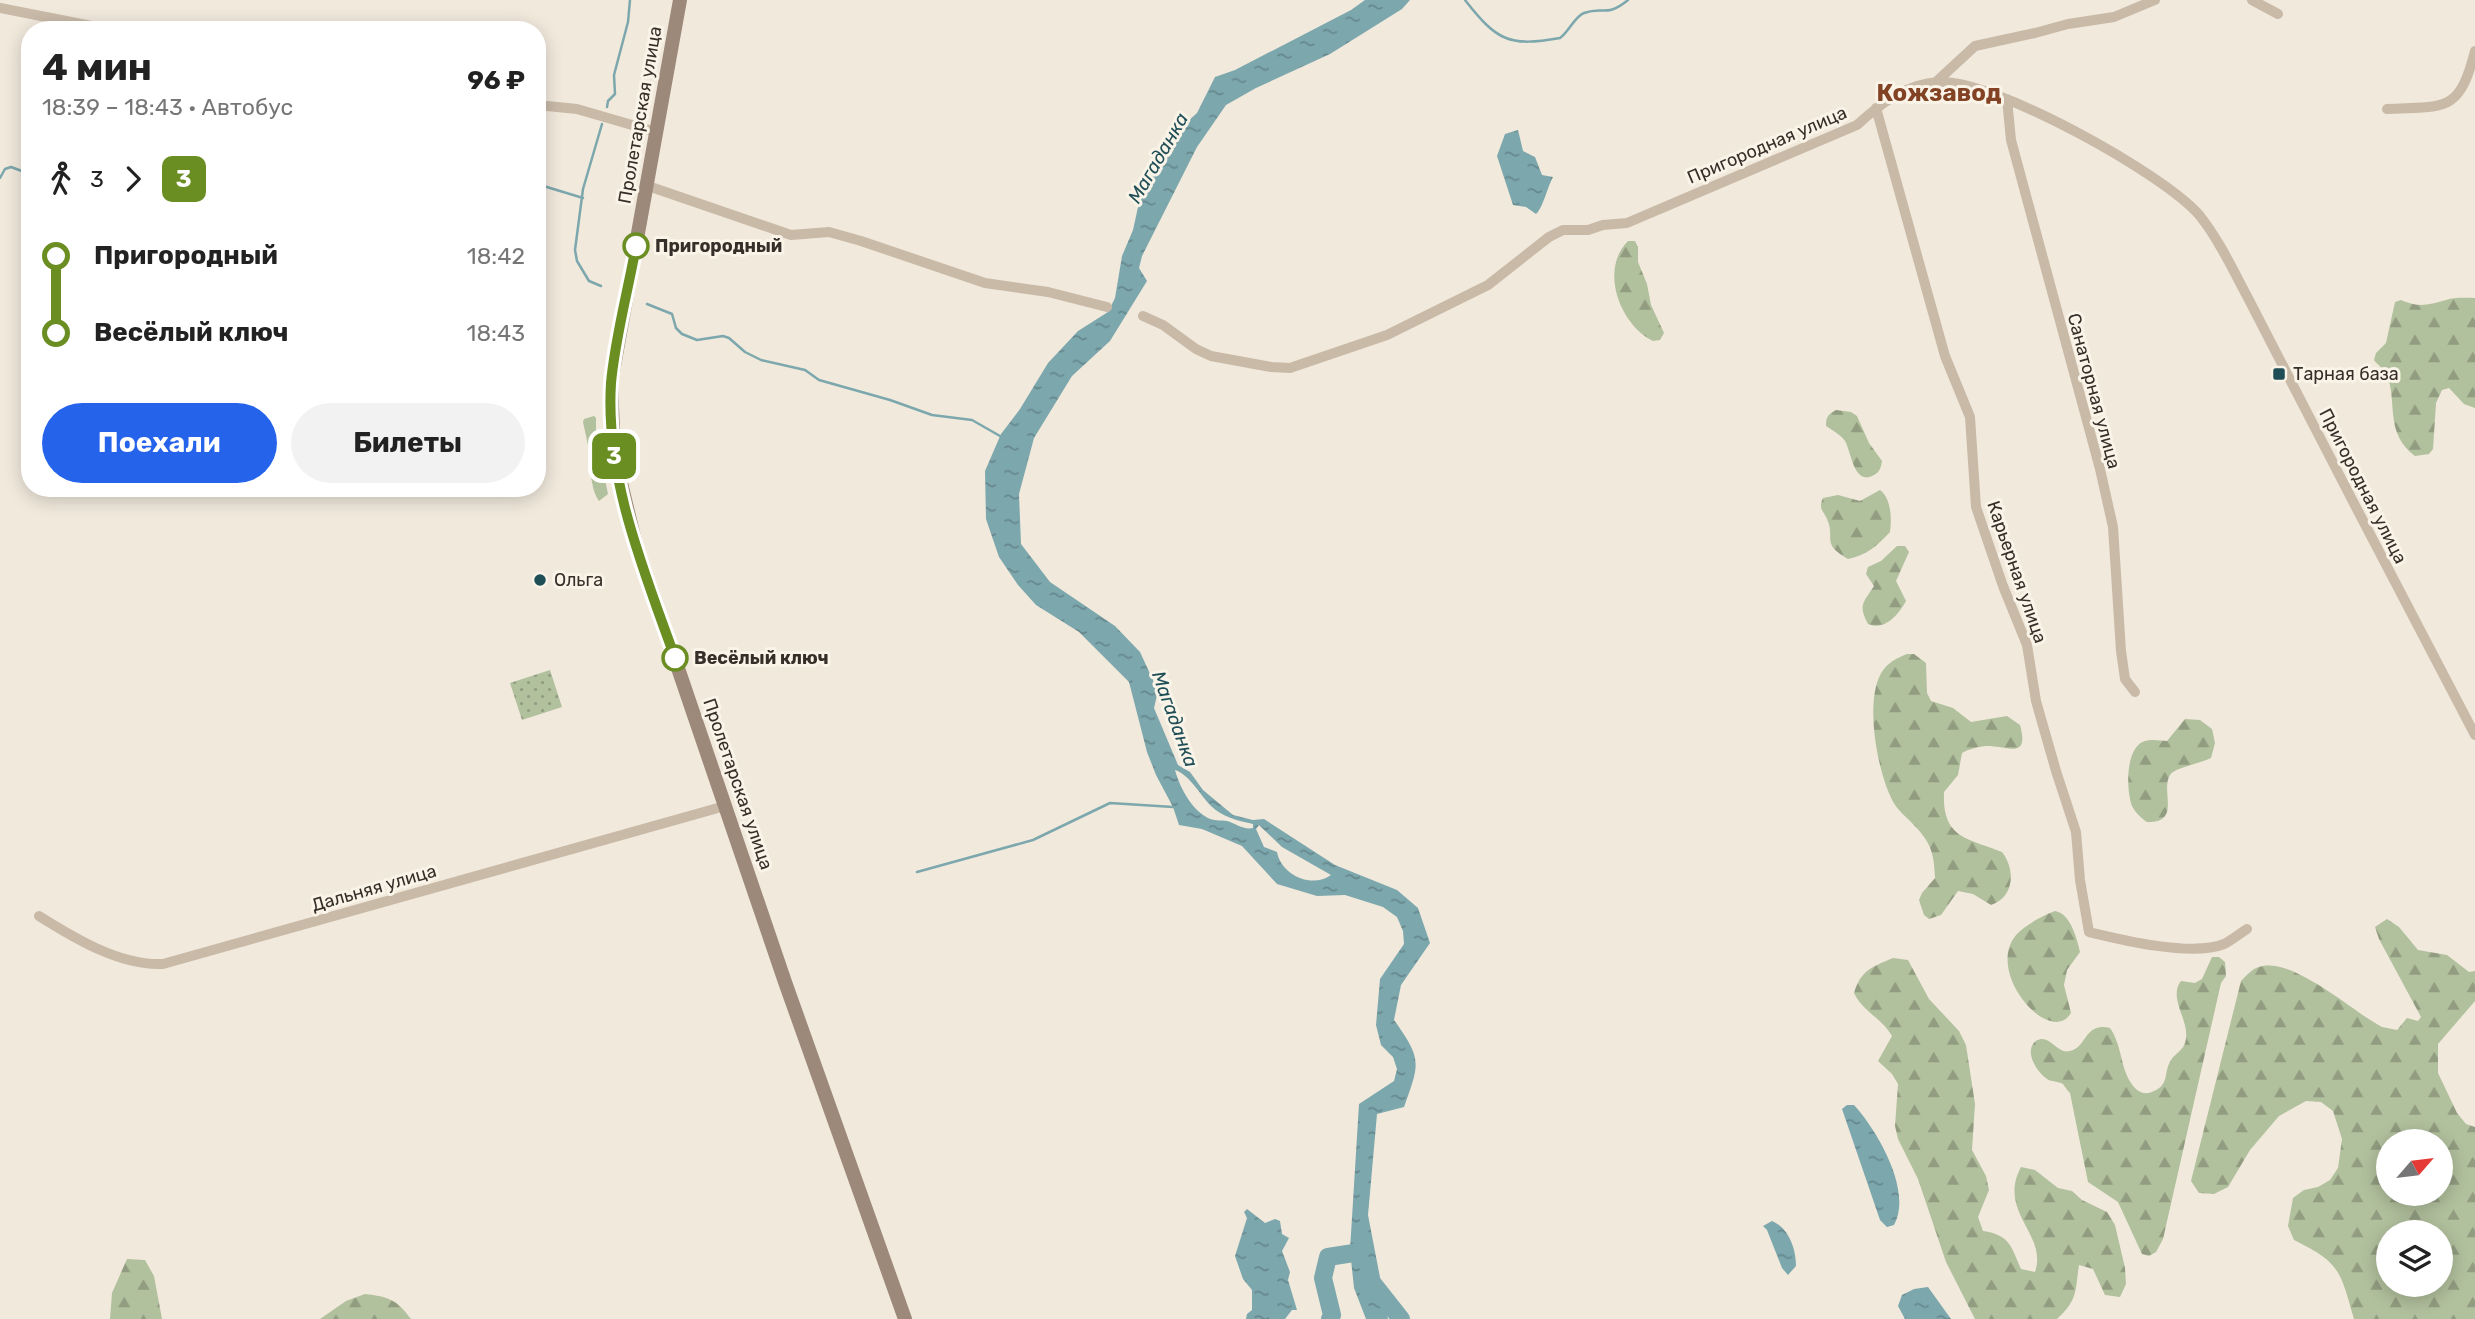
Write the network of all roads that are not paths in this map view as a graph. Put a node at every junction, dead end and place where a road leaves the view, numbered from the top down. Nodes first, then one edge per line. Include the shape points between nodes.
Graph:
1 (680, 0) edge
2 (2155, 0) edge
3 (2252, 0) edge
4 (0, 8) edge
5 (2278, 14) dead end
6 (66, 21) edge
7 (2475, 51) edge
8 (1936, 82) junction
9 (2007, 99) junction
10 (546, 106) edge
11 (1876, 108) junction
12 (2387, 109) dead end
13 (656, 132) junction
14 (648, 186) junction
15 (1107, 307) dead end
16 (1143, 316) dead end
17 (2135, 692) dead end
18 (2475, 735) edge
19 (725, 806) junction
20 (39, 916) dead end
21 (2247, 929) dead end
22 (905, 1319) edge

1 - 13 main road, Пролетарская улица
2 - 8 street via 2113,17 1975,46
3 - 5 street
4 - 6 street
7 - 12 street via 2456,98 2445,105
8 - 9 street, Пригородная улица via 1962,83
8 - 11 street, Пригородная улица via 1913,87
9 - 17 street, Санаторная улица via 2011,140 2113,527 2125,679
9 - 18 street, Пригородная улица via 2155,177 2208,226
10 - 13 street via 577,109
11 - 16 street, Пригородная улица via 1857,125 1627,223 1563,230 1488,285 1387,335 1290,368 1211,356
11 - 21 street, Карьерная улица via 1945,356 1970,417 1976,507 2027,645 2036,701 2076,832 2089,932 2190,948 2222,944
13 - 14 main road, Пролетарская улица
14 - 15 street via 791,235 829,232 985,283
14 - 19 main road, Пролетарская улица via 611,383 614,454 636,545
19 - 20 street, Дальняя улица via 163,964 144,965 78,940
19 - 22 main road, Пролетарская улица

